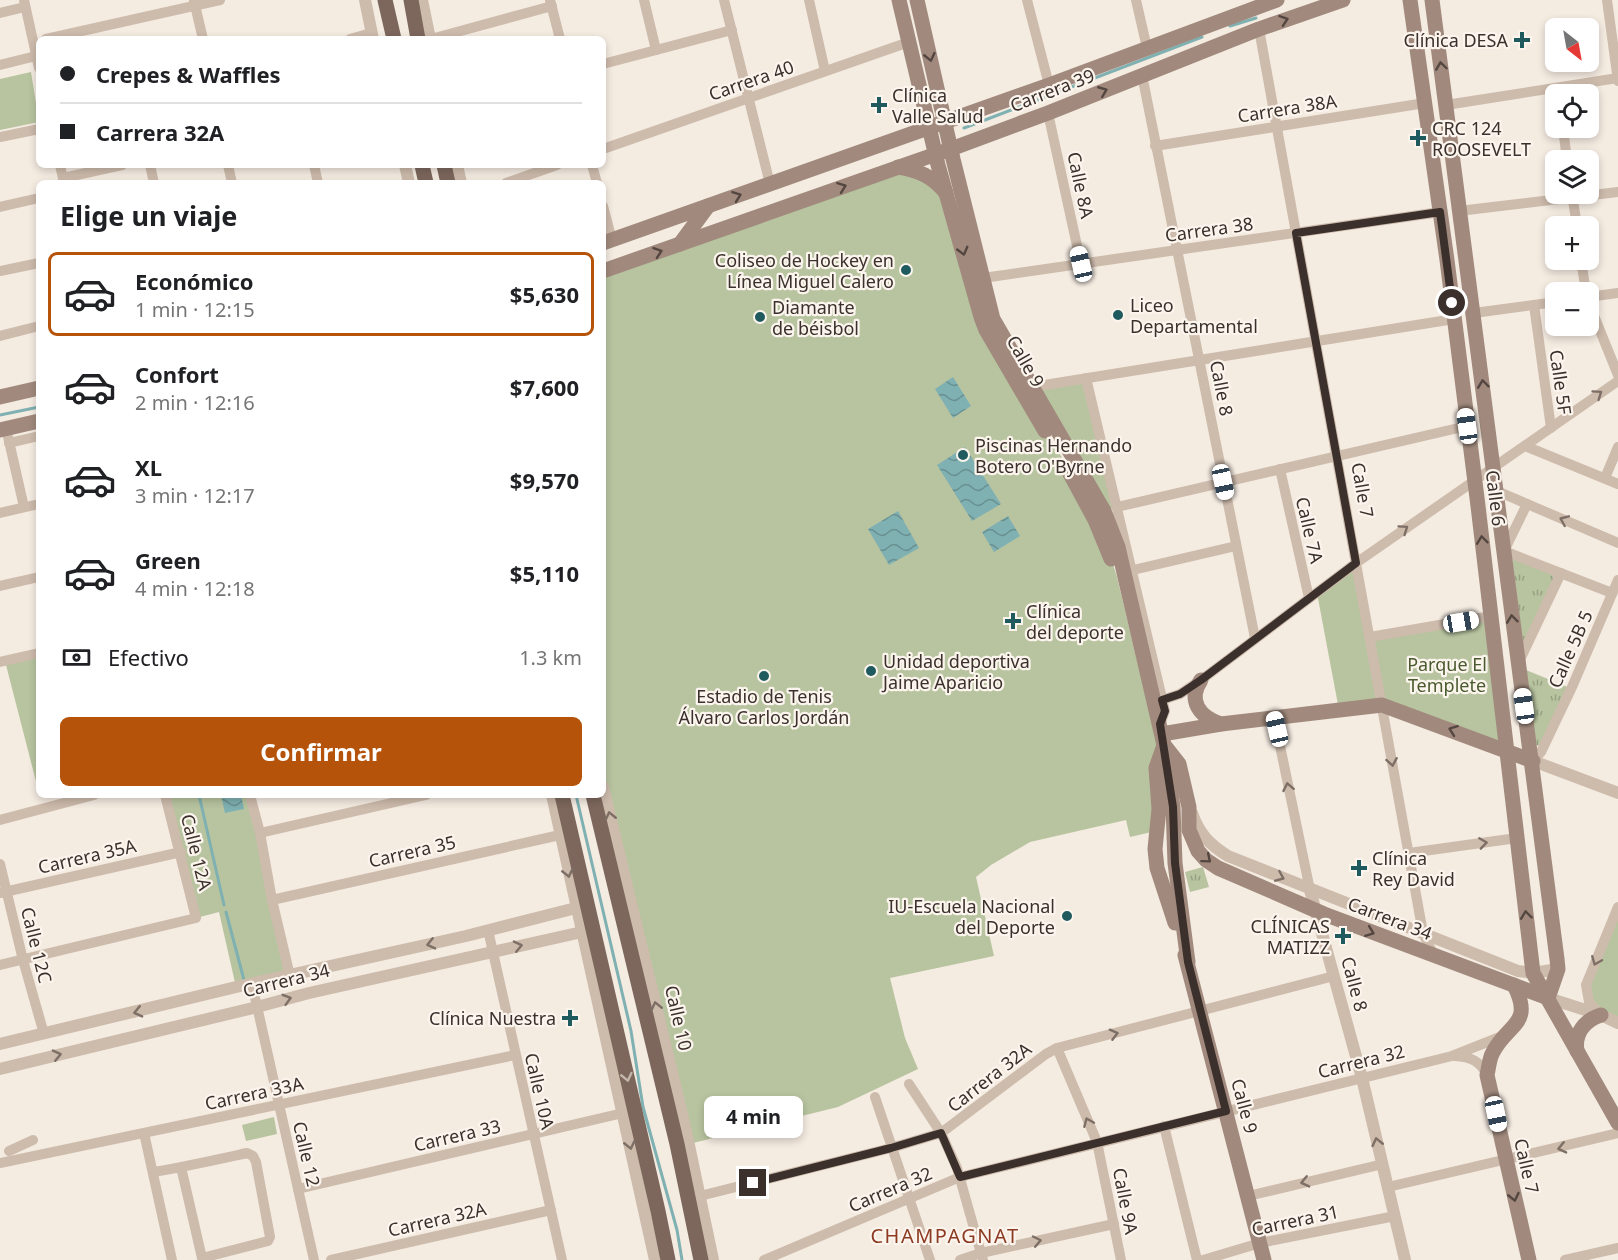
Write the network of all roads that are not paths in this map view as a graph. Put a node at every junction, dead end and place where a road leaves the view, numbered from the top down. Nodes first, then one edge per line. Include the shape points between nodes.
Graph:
1 (220, 0) edge
2 (365, 0) edge
3 (380, 0) edge
4 (385, 0) edge
5 (644, 0) edge
6 (724, 0) edge
7 (809, 0) edge
8 (899, 0) edge
9 (917, 0) edge
10 (1027, 0) edge
11 (1136, 0) edge
12 (1277, 0) edge
13 (1343, 0) edge
14 (1410, 0) edge
15 (1432, 0) edge
16 (1607, 0) edge
17 (417, 1) edge
18 (194, 3) edge
19 (551, 3) edge
20 (25, 4) edge
21 (1250, 4) edge
22 (0, 13) edge
23 (390, 20) junction
24 (1208, 25) junction
25 (1259, 29) junction
26 (732, 30) junction
27 (58, 36) edge
28 (202, 36) edge
29 (372, 36) edge
30 (393, 36) edge
31 (418, 36) edge
32 (430, 36) edge
33 (441, 36) edge
34 (559, 36) edge
35 (1232, 39) junction
36 (36, 41) edge
37 (909, 42) junction
38 (1147, 48) junction
39 (656, 50) junction
40 (36, 57) joint
41 (606, 63) edge
42 (0, 65) edge
43 (825, 71) junction
44 (1142, 75) junction
45 (1618, 79) edge
46 (1593, 84) edge
47 (1049, 85) junction
48 (1545, 93) edge
49 (749, 98) junction
50 (1425, 103) junction
51 (1446, 105) junction
52 (1048, 113) junction
53 (945, 122) junction
54 (1277, 127) junction
55 (930, 128) junction
56 (36, 130) edge
57 (0, 137) edge
58 (1155, 146) junction
59 (606, 148) edge
60 (943, 152) junction
61 (1453, 155) junction
62 (898, 167) junction
63 (110, 168) edge
64 (548, 168) edge
65 (64, 180) edge
66 (514, 180) edge
67 (770, 184) junction
68 (1437, 185) junction
69 (1618, 192) edge
70 (947, 194) junction
71 (1599, 194) edge
72 (36, 199) edge
73 (1545, 200) edge
74 (708, 206) junction
75 (0, 207) edge
76 (1459, 211) junction
77 (1440, 212) junction
78 (1296, 233) junction
79 (607, 242) edge
80 (680, 244) junction
81 (1176, 250) junction
82 (1447, 260) junction
83 (36, 264) edge
84 (1081, 264) junction
85 (606, 270) edge
86 (0, 271) edge
87 (983, 278) junction
88 (1470, 286) junction
89 (1618, 293) edge
90 (1599, 297) edge
91 (1545, 304) edge
92 (1534, 305) junction
93 (1474, 314) junction
94 (1454, 319) junction
95 (36, 327) edge
96 (1599, 327) edge
97 (0, 336) edge
98 (1316, 341) junction
99 (1198, 360) junction
100 (1618, 375) edge
101 (1086, 378) junction
102 (1618, 381) edge
103 (1032, 387) junction
104 (36, 389) edge
105 (0, 397) edge
106 (36, 422) edge
107 (1467, 426) junction
108 (1551, 428) junction
109 (5, 434) edge
110 (36, 436) edge
111 (1525, 446) junction
112 (1618, 447) edge
113 (1337, 456) junction
114 (1494, 467) junction
115 (1280, 469) junction
116 (1077, 475) junction
117 (1605, 478) junction
118 (1474, 481) junction
119 (1223, 482) junction
120 (1618, 484) edge
121 (1497, 491) junction
122 (1527, 504) junction
123 (36, 505) edge
124 (24, 507) junction
125 (1117, 507) junction
126 (0, 513) edge
127 (1618, 543) edge
128 (1236, 546) junction
129 (1504, 551) junction
130 (1356, 563) junction
131 (1133, 570) junction
132 (1562, 573) junction
133 (36, 578) edge
134 (1618, 580) edge
135 (0, 586) edge
136 (1612, 593) junction
137 (1309, 598) junction
138 (1491, 616) junction
139 (1370, 637) junction
140 (1255, 638) junction
141 (36, 654) edge
142 (0, 662) edge
143 (1518, 664) junction
144 (1201, 680) junction
145 (1162, 700) junction
146 (1382, 705) junction
147 (1274, 717) junction
148 (1221, 724) junction
149 (1162, 734) junction
150 (1508, 751) junction
151 (1533, 760) junction
152 (1618, 793) edge
153 (83, 798) edge
154 (166, 798) edge
155 (251, 798) edge
156 (413, 798) edge
157 (553, 798) edge
158 (563, 798) edge
159 (594, 798) edge
160 (605, 798) edge
161 (1189, 807) junction
162 (0, 820) edge
163 (260, 833) junction
164 (560, 835) junction
165 (1517, 838) junction
166 (181, 852) junction
167 (1409, 853) junction
168 (0, 864) edge
169 (1310, 890) junction
170 (4, 892) edge
171 (272, 900) junction
172 (1618, 907) edge
173 (576, 908) junction
174 (1316, 910) junction
175 (488, 930) junction
176 (582, 932) junction
177 (1423, 933) junction
178 (494, 951) junction
179 (1435, 957) junction
180 (22, 960) junction
181 (0, 965) edge
182 (1558, 969) junction
183 (1533, 973) junction
184 (290, 976) junction
185 (1334, 976) junction
186 (252, 984) junction
187 (1514, 985) junction
188 (1548, 998) junction
189 (165, 1005) junction
190 (257, 1007) junction
191 (1200, 1012) junction
192 (1601, 1015) junction
193 (1618, 1023) edge
194 (170, 1028) junction
195 (1509, 1033) junction
196 (44, 1034) junction
197 (0, 1044) edge
198 (1057, 1048) junction
199 (1576, 1051) junction
200 (515, 1055) junction
201 (1452, 1056) junction
202 (0, 1069) edge
203 (1487, 1075) junction
204 (1362, 1078) junction
205 (909, 1084) dead end
206 (875, 1096) dead end
207 (279, 1105) junction
208 (1226, 1111) junction
209 (623, 1113) junction
210 (1618, 1123) edge
211 (1164, 1126) junction
212 (680, 1131) junction
213 (144, 1132) junction
214 (941, 1133) junction
215 (1618, 1133) edge
216 (534, 1134) junction
217 (33, 1140) dead end
218 (1097, 1142) junction
219 (891, 1148) junction
220 (7, 1155) edge
221 (1505, 1160) junction
222 (0, 1163) edge
223 (1383, 1164) junction
224 (182, 1167) junction
225 (153, 1172) junction
226 (960, 1177) junction
227 (1388, 1186) junction
228 (298, 1189) junction
229 (1248, 1196) junction
230 (694, 1198) junction
231 (909, 1199) junction
232 (550, 1210) junction
233 (652, 1211) junction
234 (1395, 1216) junction
235 (1114, 1224) junction
236 (1260, 1243) junction
237 (1618, 1248) edge
238 (982, 1257) edge
239 (202, 1259) edge
240 (172, 1260) edge
241 (314, 1260) edge
242 (331, 1260) edge
243 (562, 1260) edge
244 (656, 1260) edge
245 (668, 1260) edge
246 (700, 1260) edge
247 (713, 1260) edge
248 (764, 1260) edge
249 (930, 1260) edge
250 (960, 1260) edge
251 (1121, 1260) edge
252 (1197, 1260) edge
253 (1203, 1260) edge
254 (1264, 1260) edge
255 (1405, 1260) edge
256 (1529, 1260) edge
257 (1565, 1260) edge

1 - 18 street
2 - 29 street
3 - 23 main road
4 - 23 main road
5 - 39 street
6 - 26 street
7 - 43 street
8 - 37 main road, Calle 9
9 -> 53 main road, Calle 9
10 - 47 street
11 - 38 street
12 - 21 main road, Carrera 39
25 -> 13 main road, Carrera 39
14 - 50 main road, Calle 6
51 -> 15 main road, Calle 6
16 - 45 street
17 - 31 main road
17 - 32 street
18 - 27 street
18 - 28 street
19 - 33 street
19 - 34 street
20 - 22 street
20 - 36 street
21 - 24 main road, Carrera 39
23 - 30 main road
24 - 35 main road
24 - 38 main road, Carrera 39
25 - 35 main road, Carrera 39
25 - 54 street, Calle 7
26 - 39 street
26 - 49 street
35 - 44 main road, Carrera 39
36 - 40 street
37 - 43 street, Carrera 40
37 - 55 main road, Calle 9
38 - 47 main road, Carrera 39
39 - 41 street
40 - 42 street
43 - 49 street, Carrera 40
52 -> 44 main road, Carrera 39
44 - 58 street, Calle 8
45 - 46 street
47 - 53 main road, Carrera 39
48 - 51 street
49 - 59 street, Carrera 40
49 - 67 street
50 - 54 street, Carrera 38A
50 - 68 main road, Calle 6
51 - 61 main road, Calle 6
52 - 60 main road, Carrera 39
52 - 84 street, Calle 8A
53 - 55 main road, Carrera 39
53 - 60 main road, Calle 9
54 - 58 street, Carrera 38A
54 - 78 street, Calle 7
55 - 60 main road, Calle 9
55 - 67 main road, Carrera 39
56 - 57 street
58 - 81 street, Calle 8
60 - 62 main road, Carrera 39
60 - 70 main road, Calle 9
60 - 87 main road, Calle 9
61 - 68 main road
61 - 76 main road, Calle 6
62 - 70 main road via 926,175
80 -> 62 main road, Carrera 39
63 - 65 street
64 - 66 street
74 -> 67 main road, Carrera 39
68 - 77 main road, Calle 6
69 - 71 street
70 -> 116 main road, Calle 9 via 986,330
72 - 75 street
73 - 76 street
74 - 79 main road, Carrera 39
74 - 80 main road
76 - 88 main road, Calle 6
77 - 78 street, Carrera 38
77 - 82 main road, Calle 6
78 - 81 street, Carrera 38
78 - 98 street, Calle 7
85 -> 80 main road, Carrera 39
81 - 84 street, Carrera 38
81 - 99 street, Calle 8
82 - 88 main road
82 - 94 main road, Calle 6
83 - 86 street
84 - 87 street, Carrera 38
87 - 103 main road, Calle 9 via 996,326
88 - 93 main road, Calle 6
89 - 90 street
91 - 92 street
92 - 93 street
92 - 108 street, Calle 5F
114 -> 93 main road, Calle 6
94 - 98 street
94 - 107 main road, Calle 6
95 - 97 street
96 - 100 street
98 - 99 street
98 - 113 street, Calle 7
99 - 101 street
99 - 119 street, Calle 8
101 - 103 street
101 - 125 street, Calle 9
108 -> 102 street
103 - 116 main road, Calle 9
104 - 105 main road
106 - 109 main road
107 - 113 street
107 - 118 main road, Calle 6
108 - 111 street
109 - 110 street
109 - 124 street
111 - 114 street
111 - 117 street
112 - 117 street
113 - 115 street
113 - 130 street, Calle 7
114 - 118 street
114 - 121 main road, Calle 6
115 - 119 street
115 - 137 street, Calle 7A
116 - 149 main road, Calle 9 via 1104,511 1118,547
117 - 120 street
130 -> 118 street
138 -> 118 main road, Calle 6
119 - 125 street
119 - 128 street, Calle 8
121 - 122 street
121 - 129 main road, Calle 6
127 -> 122 street
122 - 129 street
123 - 124 street
124 - 126 street
125 - 131 street, Calle 9
128 - 131 street
128 - 140 street, Calle 8
129 - 132 street
143 -> 129 main road, Calle 6
130 - 137 street
130 - 139 street, Calle 7
131 - 145 street, Calle 9
132 - 136 street
132 - 143 street
133 - 135 street
134 - 136 street, Calle 5B 5
136 - 151 street, Calle 5B 5 via 1572,687 1541,752
137 - 140 street
138 - 139 street
138 - 150 main road, Calle 6
139 - 146 street, Calle 7
140 - 144 street
141 - 142 street
143 - 151 main road, Calle 6
144 - 145 street
144 - 148 main road via 1195,692 1196,706 1204,717
145 - 149 street, Calle 9
146 - 147 main road
150 -> 146 main road
146 -> 167 street, Calle 7
147 - 148 main road
169 -> 147 street, Calle 8
148 - 149 main road
149 - 161 main road, Carrera 34 via 1179,764
149 - 191 main road, Calle 9 via 1188,962
150 - 151 main road
150 - 165 main road, Calle 6
151 - 152 street
151 - 182 main road, Calle 6
153 - 162 street
154 - 166 street, Calle 12A
155 - 163 street
156 - 163 street
157 - 164 street
158 -> 233 main road
159 - 212 main road, Calle 10
212 -> 160 street, Calle 10
161 -> 169 street, Carrera 34 via 1197,827 1215,848
161 -> 174 main road, Carrera 34 via 1189,830 1206,860
163 - 171 street
164 - 171 street, Carrera 35
164 -> 173 street
167 -> 165 street
183 -> 165 main road, Calle 6
166 - 170 street, Carrera 35A
166 - 180 street, Calle 12A via 196,918
167 - 177 street, Calle 7
168 - 170 street, Calle 12C
169 - 174 street, Calle 8
169 - 177 street, Carrera 34
170 - 180 street, Calle 12C
171 - 184 street
172 -> 192 street via 1586,985 1589,1002
173 - 175 street, Carrera 34
173 - 176 street
174 -> 179 main road, Carrera 34
174 - 185 street, Calle 8
175 - 178 street, Calle 10A
175 -> 184 street, Carrera 34
178 -> 176 street, Carrera 34
176 - 209 street
177 - 179 street, Calle 7
177 - 183 street, Carrera 34
190 -> 178 street, Carrera 34
178 - 200 street, Calle 10A
179 - 187 main road, Carrera 34
180 - 181 street
180 - 196 street, Calle 12C
182 - 183 street, Carrera 34
182 - 188 main road, Calle 6
183 - 188 main road, Calle 6
184 - 186 street, Carrera 34
185 - 191 street, Carrera 32A
185 - 204 street, Calle 8
186 - 189 street, Carrera 34
186 - 190 street, Calle 12
187 - 188 main road, Carrera 34
187 - 195 main road via 1521,1007 1516,1025
188 - 192 street, Carrera 34
188 - 199 main road, Calle 6
189 - 194 street
189 -> 196 street, Carrera 34
190 - 194 street, Carrera 34
190 - 207 street, Calle 12
198 -> 191 street, Carrera 32A
191 - 208 main road, Calle 9
192 - 193 street, Carrera 34
192 - 199 main road via 1582,1028
202 -> 194 street, Carrera 34
195 - 201 street, Carrera 32
195 - 203 main road via 1493,1052
196 - 197 street, Carrera 34
198 - 214 street, Carrera 32A
218 -> 198 street, Calle 9A
199 - 210 main road, Calle 6
200 - 207 street, Carrera 33A
200 - 216 street, Calle 10A
201 - 203 street, Carrera 32 via 1476,1060
201 - 204 street, Carrera 32
203 - 221 main road, Calle 7
204 - 208 street, Carrera 32
223 -> 204 street, Calle 8
205 - 214 street
206 - 219 street
207 - 213 street, Carrera 33A
207 - 228 street, Calle 12
208 - 211 street, Carrera 32
208 - 229 main road, Calle 9
209 - 216 street, Carrera 33
209 -> 233 street
211 - 218 street, Carrera 32
211 - 252 street
212 - 230 main road, Calle 10
213 - 220 street, Carrera 33A
213 - 225 street
214 - 219 street, Carrera 32A
214 - 226 street
215 -> 221 street
216 - 228 street, Carrera 33
216 - 232 street, Calle 10A
217 - 220 street
218 - 226 street, Carrera 32
218 - 235 street, Calle 9A
219 - 230 street, Carrera 32A
219 - 231 street
220 - 222 street, Carrera 33A
221 - 227 street
221 -> 256 main road, Calle 7
223 - 227 street, Calle 8
223 -> 229 street, Carrera 31
224 - 225 street
224 - 239 street
224 - 239 street via 247,1153 256,1162 268,1241
225 - 240 street
226 - 231 street, Carrera 32
226 - 238 street
227 - 234 street, Calle 8
228 - 241 street, Calle 12
229 - 236 main road, Calle 9
230 - 246 main road
230 - 247 street, Calle 10
231 - 248 street, Carrera 32
231 - 249 street
232 - 242 street, Carrera 32A
232 - 243 street, Calle 10A
233 - 244 street
233 - 245 main road
234 - 236 street, Carrera 31
234 - 255 street, Calle 8
238 -> 235 street
235 - 251 street, Calle 9A
236 - 253 street, Carrera 31
236 - 254 main road, Calle 9
237 - 257 street
238 - 250 street

